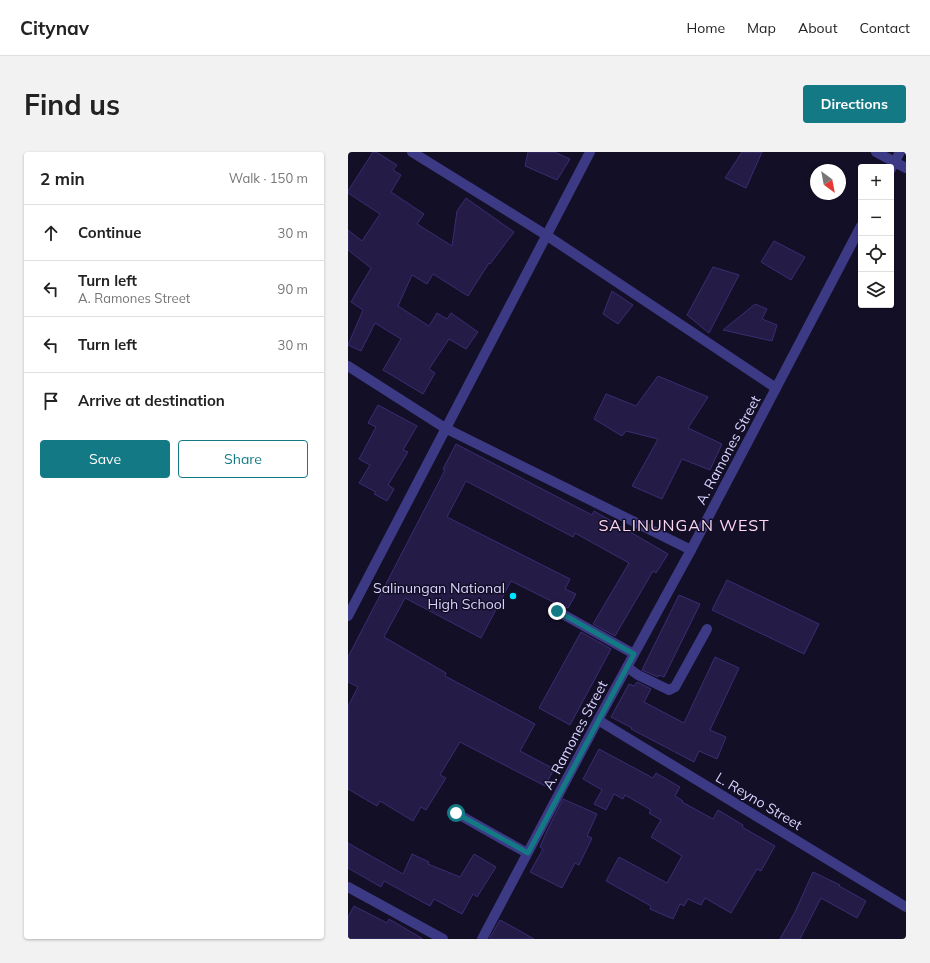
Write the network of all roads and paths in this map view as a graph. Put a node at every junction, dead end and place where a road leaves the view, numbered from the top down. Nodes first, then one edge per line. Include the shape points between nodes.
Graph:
1 (412, 152) edge
2 (590, 152) edge
3 (876, 152) edge
4 (900, 152) edge
5 (891, 164) edge
6 (894, 164) edge
7 (894, 166) edge
8 (906, 168) edge
9 (858, 232) edge
10 (546, 235) junction
11 (349, 369) edge
12 (776, 388) junction
13 (445, 428) junction
14 (691, 550) junction
15 (557, 611) dead end
16 (348, 616) edge
17 (707, 629) dead end
18 (634, 654) junction
19 (627, 667) junction
20 (598, 720) junction
21 (456, 813) dead end
22 (528, 853) junction
23 (348, 887) edge
24 (906, 907) edge
25 (443, 939) edge
26 (482, 939) edge

1 - 10 street
2 - 10 street
3 - 5 street
4 - 6 street
7 - 8 street
9 - 12 street, A. Ramones Street
10 - 12 street
10 - 13 street
11 - 13 street
12 - 14 street, A. Ramones Street
13 - 14 street
13 - 16 street
14 - 18 street, A. Ramones Street
15 - 18 street
17 - 19 street via 675,687 670,690
18 - 19 street, A. Ramones Street
19 - 20 street, A. Ramones Street
20 - 22 street, A. Ramones Street
20 - 24 street, L. Reyno Street
21 - 22 street
22 - 26 street, A. Ramones Street
23 - 25 street

